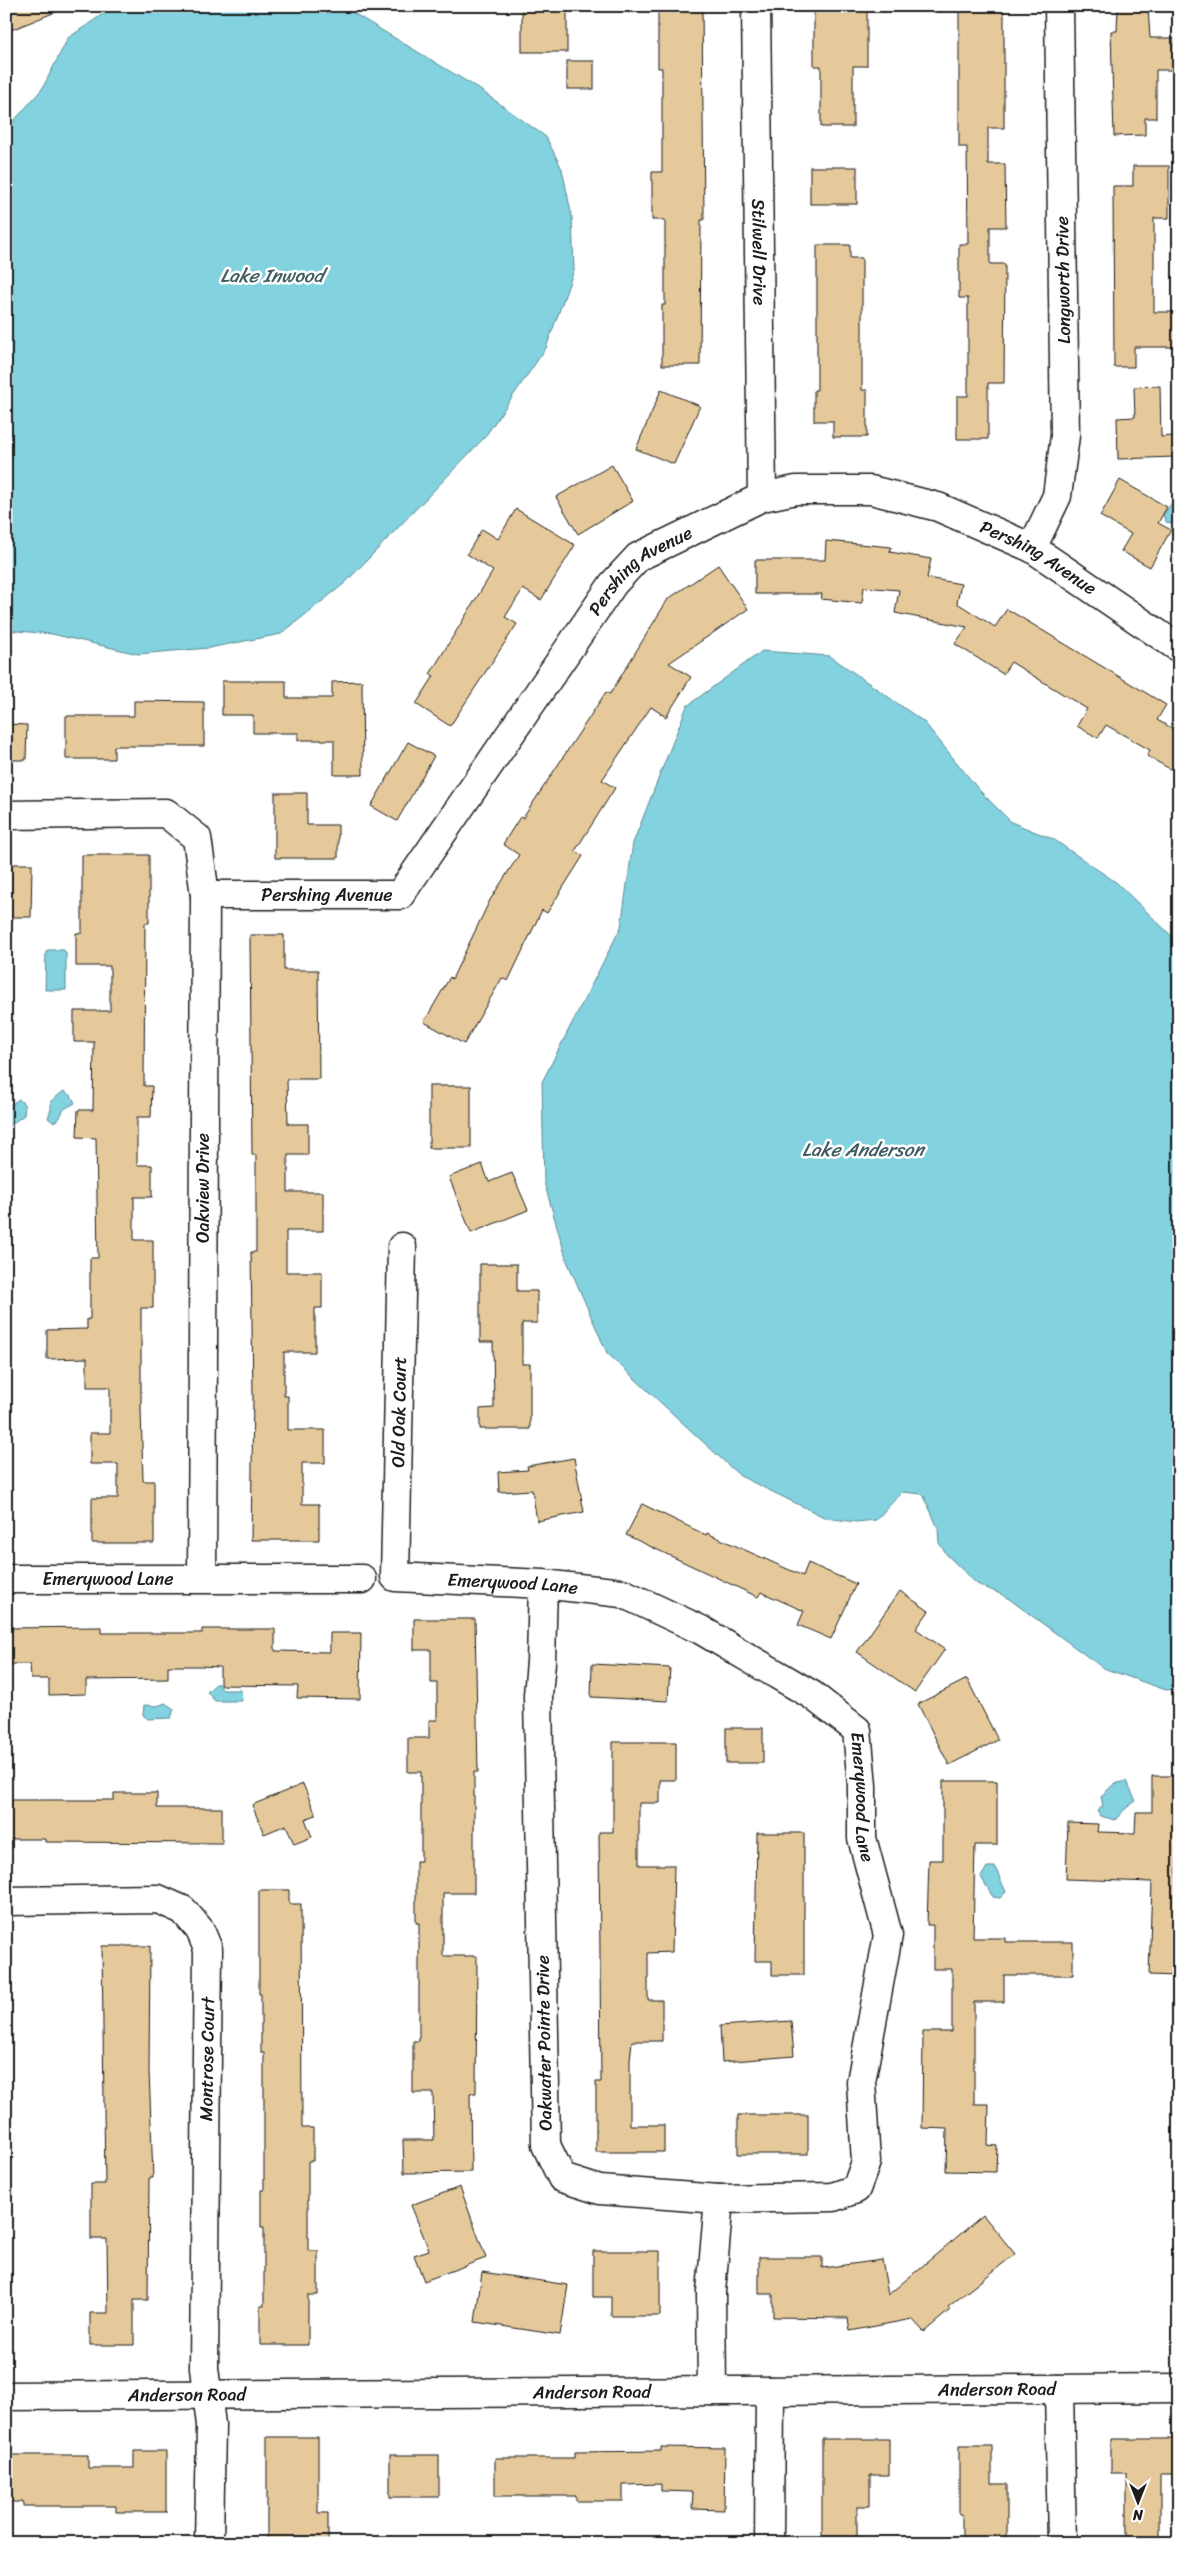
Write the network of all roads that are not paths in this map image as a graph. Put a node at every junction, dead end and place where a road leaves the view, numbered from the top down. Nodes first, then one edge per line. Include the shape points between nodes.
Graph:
1 (756, 6) edge
2 (1059, 6) edge
3 (762, 497) junction
4 (1032, 548) junction
5 (1179, 648) edge
6 (6, 815) edge
7 (204, 895) junction
8 (402, 1247) dead end
9 (395, 1577) joint
10 (202, 1578) junction
11 (6, 1579) edge
12 (362, 1579) dead end
13 (543, 1584) junction
14 (6, 1901) edge
15 (719, 2199) junction
16 (1179, 2388) edge
17 (1059, 2389) junction
18 (712, 2391) junction
19 (770, 2391) junction
20 (206, 2395) junction
21 (6, 2396) edge
22 (209, 2543) edge
23 (769, 2543) edge
24 (1062, 2543) edge

1 - 3 street, Stilwell Drive
2 - 4 street, Longworth Drive via 1065,436 1057,496
3 - 4 street, Pershing Avenue via 796,490 871,490 938,507
3 - 7 street, Pershing Avenue via 638,557 626,570 400,895
4 - 5 street, Pershing Avenue
6 - 7 street, Oakview Drive via 166,813 197,838
7 - 10 street, Oakview Drive
8 - 9 street, Old Oak Court
9 - 13 street, Emerywood Lane
10 - 11 street, Emerywood Lane
10 - 12 street, Emerywood Lane
13 - 15 street, Oakwater Pointe Drive via 538,1695 546,2145 562,2178 600,2190
13 - 15 street, Emerywood Lane via 622,1593 631,1597 701,1630 812,1695 857,1730 862,1838 888,1936 861,2082 866,2162 856,2189 833,2197
14 - 20 street, Montrose Court via 158,1899 183,1910 200,1930 208,1949
15 - 18 street via 711,2292
16 - 17 street, Anderson Road
17 - 19 street, Anderson Road
17 - 24 street
18 - 19 street, Anderson Road
18 - 20 street, Anderson Road
19 - 23 street
20 - 21 street, Anderson Road
20 - 22 street, Montrose Court via 211,2425

